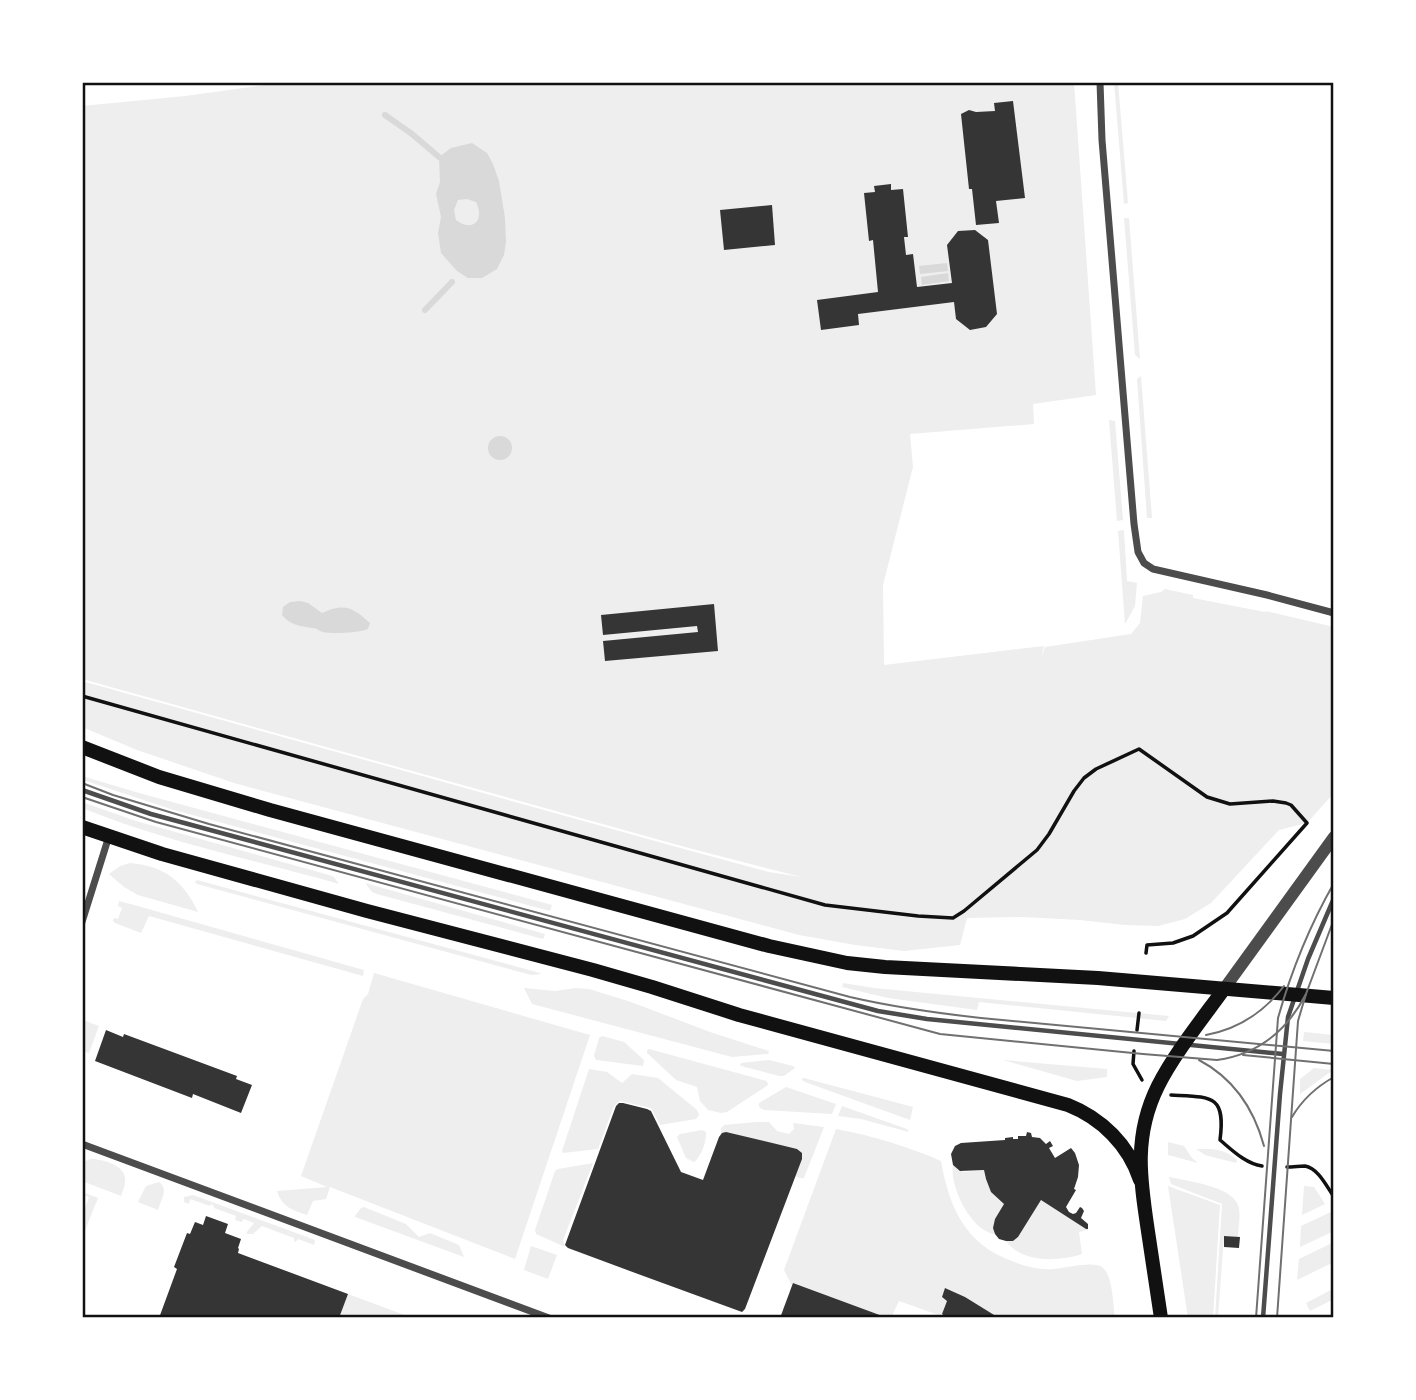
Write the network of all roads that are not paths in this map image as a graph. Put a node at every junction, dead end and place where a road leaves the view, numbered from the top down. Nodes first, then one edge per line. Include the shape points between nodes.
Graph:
1 (1100, 82) edge
2 (1334, 613) edge
3 (82, 747) edge
4 (82, 790) edge
5 (82, 827) edge
6 (108, 836) junction
7 (1334, 837) edge
8 (1334, 898) edge
9 (82, 922) edge
10 (1224, 989) junction
11 (1334, 998) edge
12 (1283, 1055) junction
13 (82, 1144) edge
14 (1140, 1180) junction
15 (550, 1318) edge
16 (1161, 1318) edge
17 (1264, 1318) edge

1 - 2 street via 1138,552 1153,569
3 - 10 main road via 159,777 270,810 811,956 885,967
4 - 12 lane via 150,814 878,1011
5 - 6 main road
6 - 9 street
6 - 14 main road via 1049,1099 1099,1122 1133,1162
7 - 10 street
8 - 12 lane via 1289,1010
10 - 11 main road
10 - 14 main road via 1158,1085 1148,1110
12 - 17 lane
13 - 15 street
14 - 16 main road

